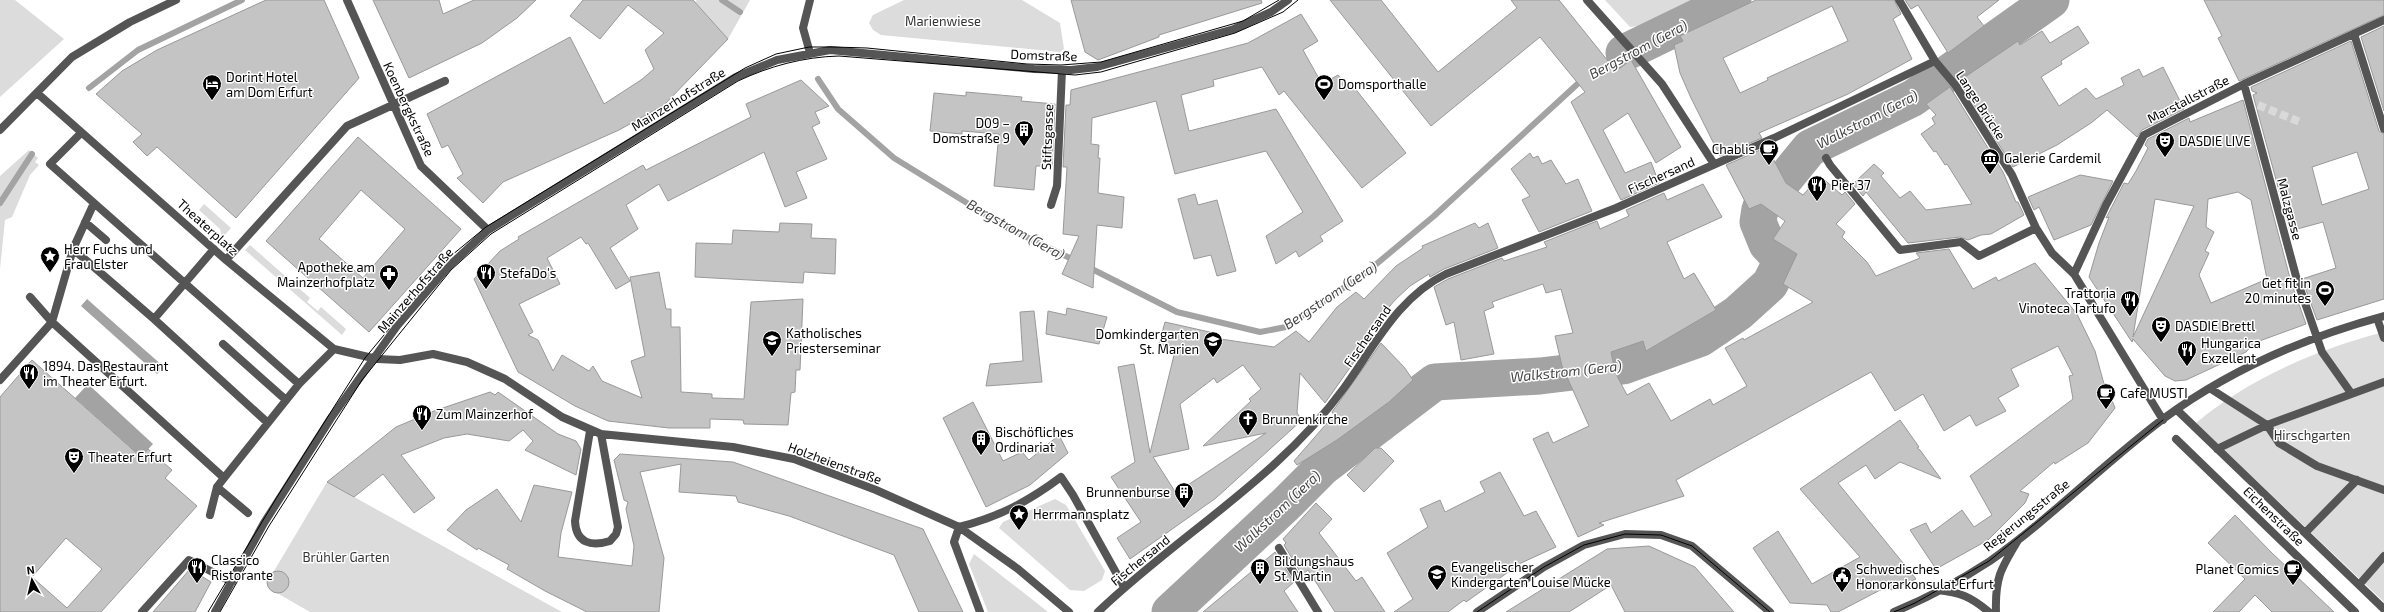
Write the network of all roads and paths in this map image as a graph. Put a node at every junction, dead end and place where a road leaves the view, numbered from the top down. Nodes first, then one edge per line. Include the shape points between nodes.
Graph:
1 (176, 0) edge
2 (347, 0) edge
3 (810, 0) edge
4 (1288, 0) edge
5 (1587, 0) edge
6 (1899, 0) edge
7 (2384, 20) edge
8 (2354, 34) junction
9 (810, 53) junction
10 (1938, 64) junction
11 (1062, 70) junction
12 (445, 81) dead end
13 (2244, 84) junction
14 (37, 93) junction
15 (392, 104) junction
16 (2384, 129) edge
17 (0, 130) edge
18 (81, 133) junction
19 (1826, 158) dead end
20 (1714, 164) junction
21 (94, 203) junction
22 (1051, 205) dead end
23 (85, 222) junction
24 (2036, 228) junction
25 (488, 230) junction
26 (106, 240) dead end
27 (73, 249) junction
28 (214, 249) junction
29 (226, 260) junction
30 (2074, 274) junction
31 (185, 283) junction
32 (30, 297) dead end
33 (2381, 317) edge
34 (154, 319) junction
35 (52, 322) junction
36 (2317, 338) junction
37 (2384, 338) edge
38 (223, 344) dead end
39 (334, 349) junction
40 (374, 358) junction
41 (0, 380) edge
42 (2384, 382) edge
43 (299, 384) junction
44 (2211, 389) junction
45 (2351, 393) junction
46 (286, 400) junction
47 (2177, 410) junction
48 (562, 417) joint
49 (2163, 420) junction
50 (268, 423) junction
51 (2267, 425) junction
52 (590, 430) junction
53 (601, 434) junction
54 (2176, 439) dead end
55 (2217, 449) junction
56 (224, 478) junction
57 (2357, 480) junction
58 (217, 487) junction
59 (2384, 490) edge
60 (248, 513) dead end
61 (210, 515) dead end
62 (959, 527) junction
63 (2305, 533) junction
64 (2019, 538) junction
65 (1279, 548) dead end
66 (2384, 556) edge
67 (232, 582) junction
68 (2358, 585) junction
69 (1124, 587) junction
70 (1937, 590) junction
71 (2384, 609) edge
72 (1767, 611) edge
73 (142, 612) edge
74 (215, 612) edge
75 (980, 612) edge
76 (1069, 612) edge
77 (1098, 612) edge
78 (1318, 612) edge
79 (1477, 612) edge
80 (1894, 612) edge
81 (1989, 612) edge
82 (1996, 612) edge
83 (2355, 612) edge

1 - 14 street via 130,22 72,57
2 - 15 street, Koenbergkstraße
3 - 9 street via 803,28
4 - 11 street, Domstraße via 1250,23 1200,40 1104,66
5 - 20 street, Fischersand via 1662,84
6 - 10 street, Lange Brücke
7 - 8 street, Marstallstraße
8 - 13 street, Marstallstraße
8 - 16 street
9 - 11 street, Domstraße via 830,50 860,52
9 - 25 street, Mainzerhofstraße via 768,63 736,77
10 - 20 street, Fischersand
10 - 24 street, Lange Brücke via 1956,86 2012,175
11 - 22 street, Stiftsgasse via 1057,186
12 - 15 street
13 - 30 street, Marstallstraße via 2144,135 2106,205
13 - 36 street, Malzgasse via 2297,280
14 - 17 street
14 - 18 street, Theaterplatz
15 - 25 street, Koenbergkstraße via 422,166
15 - 29 street via 347,126
18 - 21 street via 50,164
18 - 28 street, Theaterplatz
19 - 24 street via 1900,250 1961,242 1979,256
20 - 69 street, Fischersand via 1616,208 1446,274 1424,286 1408,299 1343,390 1303,435 1239,497
21 - 23 street
21 - 31 street
23 - 26 street
23 - 27 street
24 - 30 street, Lange Brücke via 2052,253
25 - 40 street, Mainzerhofstraße via 431,286
27 - 34 street
27 - 35 street
28 - 29 street, Theaterplatz
28 - 31 street
29 - 39 street, Theaterplatz
30 - 49 street, Lange Brücke
31 - 34 street
31 - 43 street
32 - 35 street
33 - 36 street, Regierungsstraße
33 - 37 street
34 - 50 street
35 - 41 street
35 - 56 street
36 - 44 street, Regierungsstraße via 2261,360
36 - 45 street, Malzgasse via 2322,352
38 - 46 street
39 - 40 street, Theaterplatz
39 - 43 street
40 - 48 street, Theaterplatz via 400,360 433,354 467,362 505,379
40 - 67 street, Mainzerhofstraße via 330,418 264,523
42 - 45 street
43 - 46 street
44 - 47 street, Regierungsstraße
44 - 51 street
45 - 51 street
46 - 50 street
47 - 49 street, Regierungsstraße
47 - 55 street
48 - 52 street, Holzheienstraße
49 - 64 street, Regierungsstraße
50 - 56 street
51 - 55 street
51 - 57 street via 2279,443 2317,466
52 - 53 street, Holzheienstraße
52 - 53 street via 575,521 576,532 582,540 593,543 610,541 618,527
53 - 62 street, Holzheienstraße via 733,447 794,459 876,490
54 - 83 street, Eichenstraße
55 - 63 street
56 - 58 street
57 - 59 street
57 - 63 street
58 - 60 street
58 - 61 street
62 - 69 street via 990,519 1036,496 1061,477 1074,494
62 - 75 street via 954,542
62 - 76 street via 1018,569
63 - 68 street
64 - 70 street, Regierungsstraße via 1989,561
64 - 82 street via 1999,573
65 - 78 street
66 - 68 street
67 - 73 street via 189,560
67 - 74 street, Mainzerhofstraße
68 - 71 street
69 - 77 street, Fischersand
70 - 80 street, Regierungsstraße
70 - 81 street via 1958,592
72 - 79 street via 1692,546 1661,535 1625,534 1584,545 1544,566

